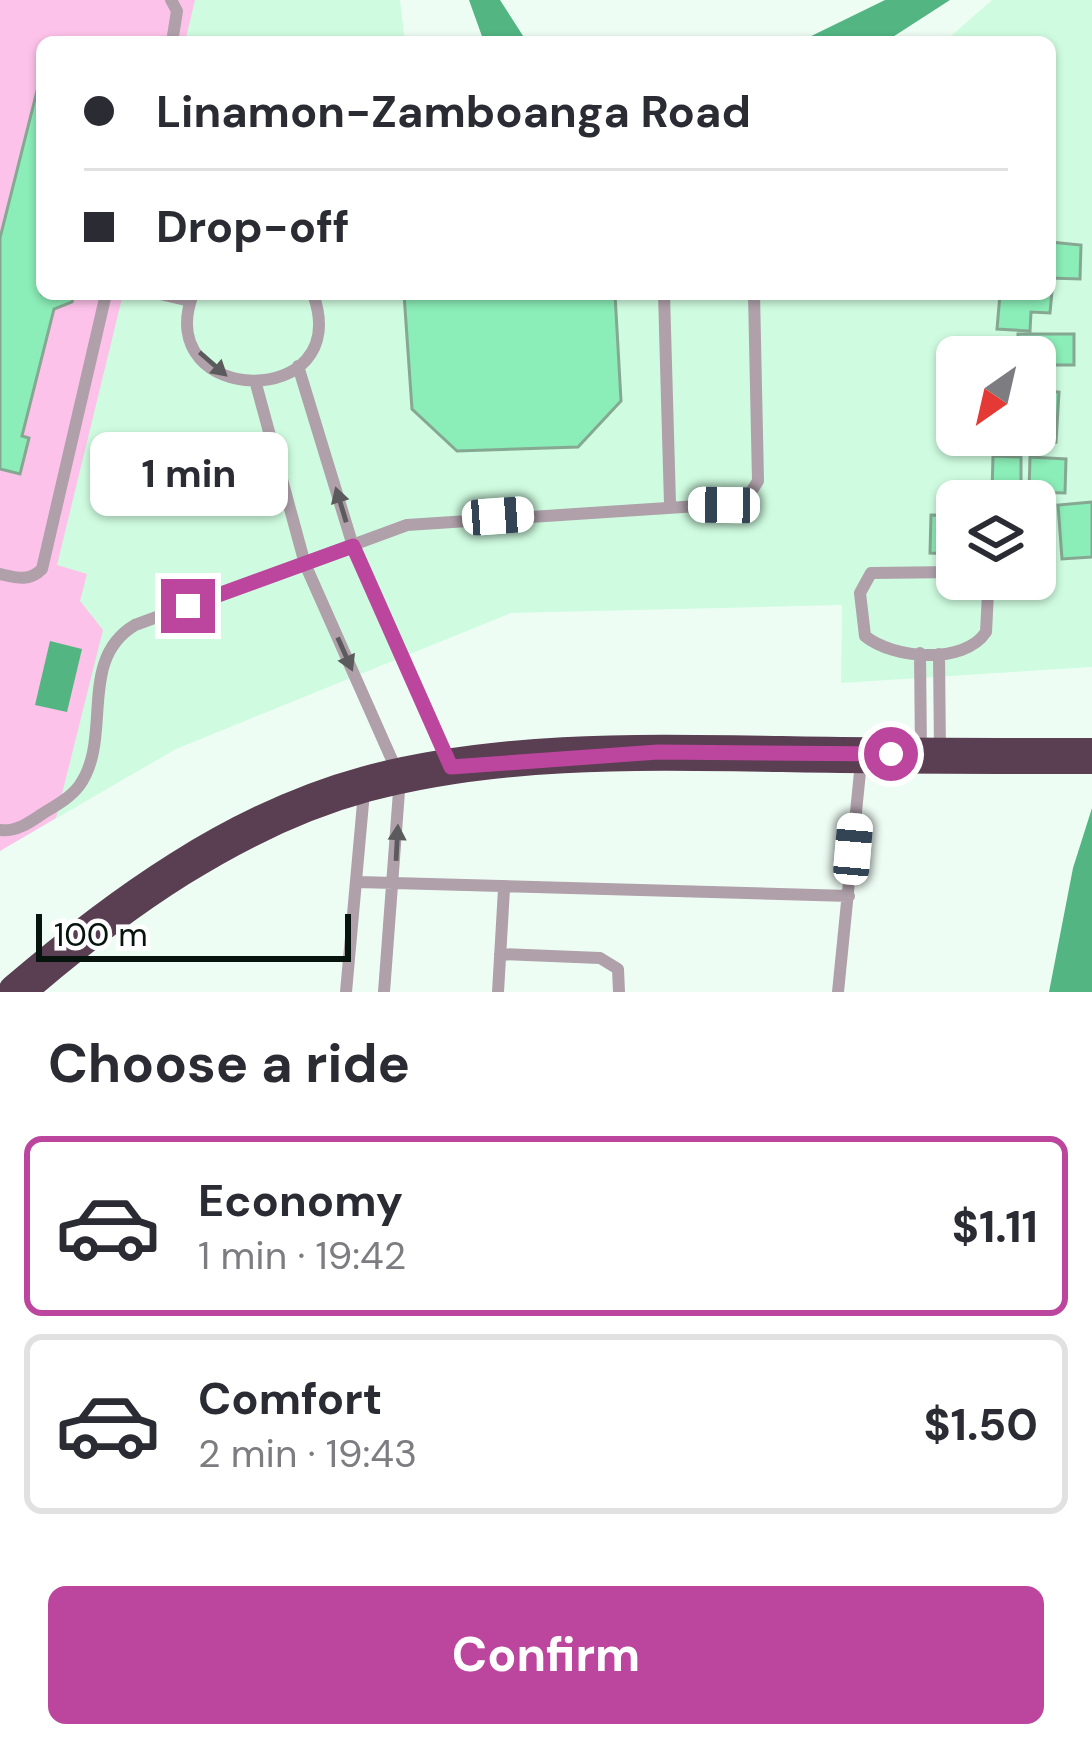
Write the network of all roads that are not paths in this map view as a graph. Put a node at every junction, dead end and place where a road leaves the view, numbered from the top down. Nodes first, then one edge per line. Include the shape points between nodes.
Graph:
1 (171, 0) edge
2 (173, 36) edge
3 (105, 300) edge
4 (192, 300) edge
5 (314, 300) edge
6 (664, 300) edge
7 (754, 300) edge
8 (298, 366) junction
9 (256, 384) junction
10 (670, 504) junction
11 (353, 546) junction
12 (305, 564) junction
13 (936, 572) edge
14 (0, 574) edge
15 (988, 600) edge
16 (920, 653) junction
17 (939, 653) junction
18 (930, 753) junction
19 (861, 755) junction
20 (1083, 756) edge
21 (451, 767) junction
22 (382, 781) junction
23 (0, 830) edge
24 (358, 882) junction
25 (395, 883) junction
26 (504, 889) junction
27 (849, 896) junction
28 (500, 954) junction
29 (496, 988) edge
30 (16, 992) edge
31 (346, 992) edge
32 (384, 992) edge
33 (619, 992) edge
34 (838, 992) edge

1 - 2 lane
3 - 14 lane via 42,569 20,579
4 -> 9 lane via 188,321 202,359 235,381
5 - 8 lane via 318,328
6 - 10 lane
7 - 10 lane via 754,494 735,506
8 - 9 lane
11 -> 8 lane
9 - 12 lane
10 - 11 lane via 407,525
11 - 12 lane
11 - 21 lane
12 -> 22 lane
12 - 23 lane via 121,633 102,665 81,784 30,823
13 - 16 lane via 877,571 863,581 865,636
15 - 17 lane via 986,632 970,648
16 - 17 lane
16 - 18 lane
17 - 18 lane
18 - 19 highway
18 - 20 highway
19 - 21 highway via 638,753
19 - 27 lane
21 - 22 highway
22 - 24 lane
25 -> 22 lane
22 - 30 highway via 265,822 180,869
24 - 25 lane
24 - 31 lane
25 - 26 lane
25 - 32 lane
26 - 27 lane
26 - 28 lane
27 - 34 lane
28 - 29 lane
28 - 33 lane via 600,958 618,969

